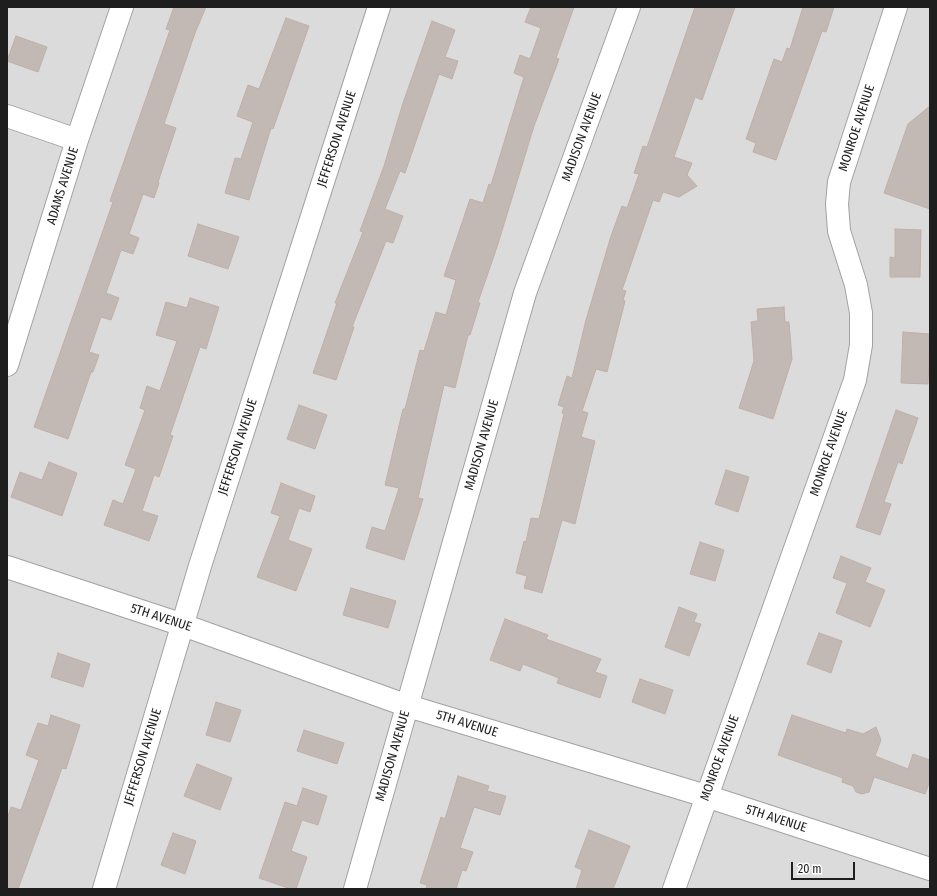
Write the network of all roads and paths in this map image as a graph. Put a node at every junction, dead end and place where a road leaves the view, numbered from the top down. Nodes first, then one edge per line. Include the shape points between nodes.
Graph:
1 (122, 7) edge
2 (379, 7) edge
3 (629, 7) edge
4 (896, 7) edge
5 (7, 116) edge
6 (77, 140) junction
7 (7, 365) edge
8 (7, 568) edge
9 (183, 625) junction
10 (408, 706) junction
11 (706, 796) junction
12 (930, 869) edge
13 (104, 889) edge
14 (355, 889) edge
15 (674, 889) edge

1 - 6 street, ADAMS AVENUE
2 - 9 street, JEFFERSON AVENUE
3 - 10 street, MADISON AVENUE via 525,293
4 - 11 street, MONROE AVENUE via 839,182 839,231 856,285 861,313 861,345 855,380
5 - 6 street
6 - 7 street, ADAMS AVENUE
8 - 9 street, 5TH AVENUE
9 - 10 street, 5TH AVENUE
9 - 13 street, JEFFERSON AVENUE
10 - 11 street, 5TH AVENUE
10 - 14 street, MADISON AVENUE
11 - 12 street, 5TH AVENUE
11 - 15 street, MONROE AVENUE

